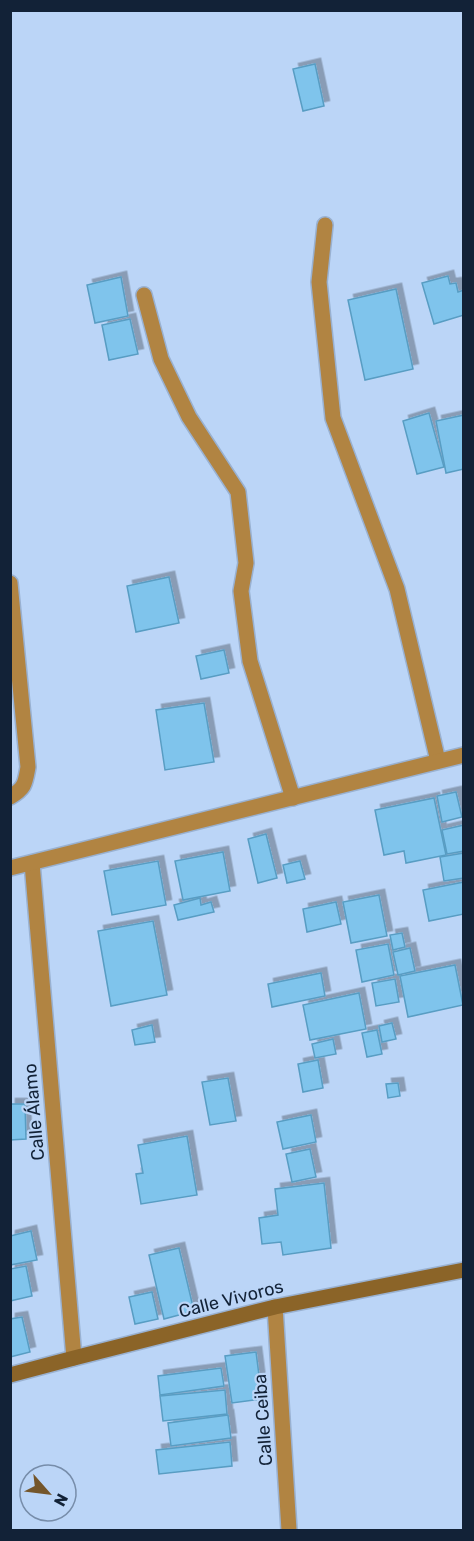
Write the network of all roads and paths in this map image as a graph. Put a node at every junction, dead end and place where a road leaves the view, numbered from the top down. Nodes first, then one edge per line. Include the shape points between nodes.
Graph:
1 (325, 225) dead end
2 (144, 295) dead end
3 (10, 583) edge
4 (464, 755) edge
5 (438, 761) junction
6 (10, 797) edge
7 (293, 798) junction
8 (32, 863) junction
9 (10, 868) edge
10 (464, 1270) edge
11 (275, 1307) junction
12 (74, 1358) junction
13 (10, 1376) edge
14 (289, 1530) edge

1 - 5 street via 319,282 333,418 397,589
2 - 7 street via 161,359 189,417 238,492 246,563 241,591 250,661
3 - 6 street via 28,767 25,784
4 - 5 street
5 - 7 street
7 - 8 street
8 - 9 street
8 - 12 street, Calle Álamo
10 - 11 street, Calle Vivoros
11 - 12 street, Calle Vivoros
11 - 14 street, Calle Ceiba
12 - 13 street, Calle Vivoros

